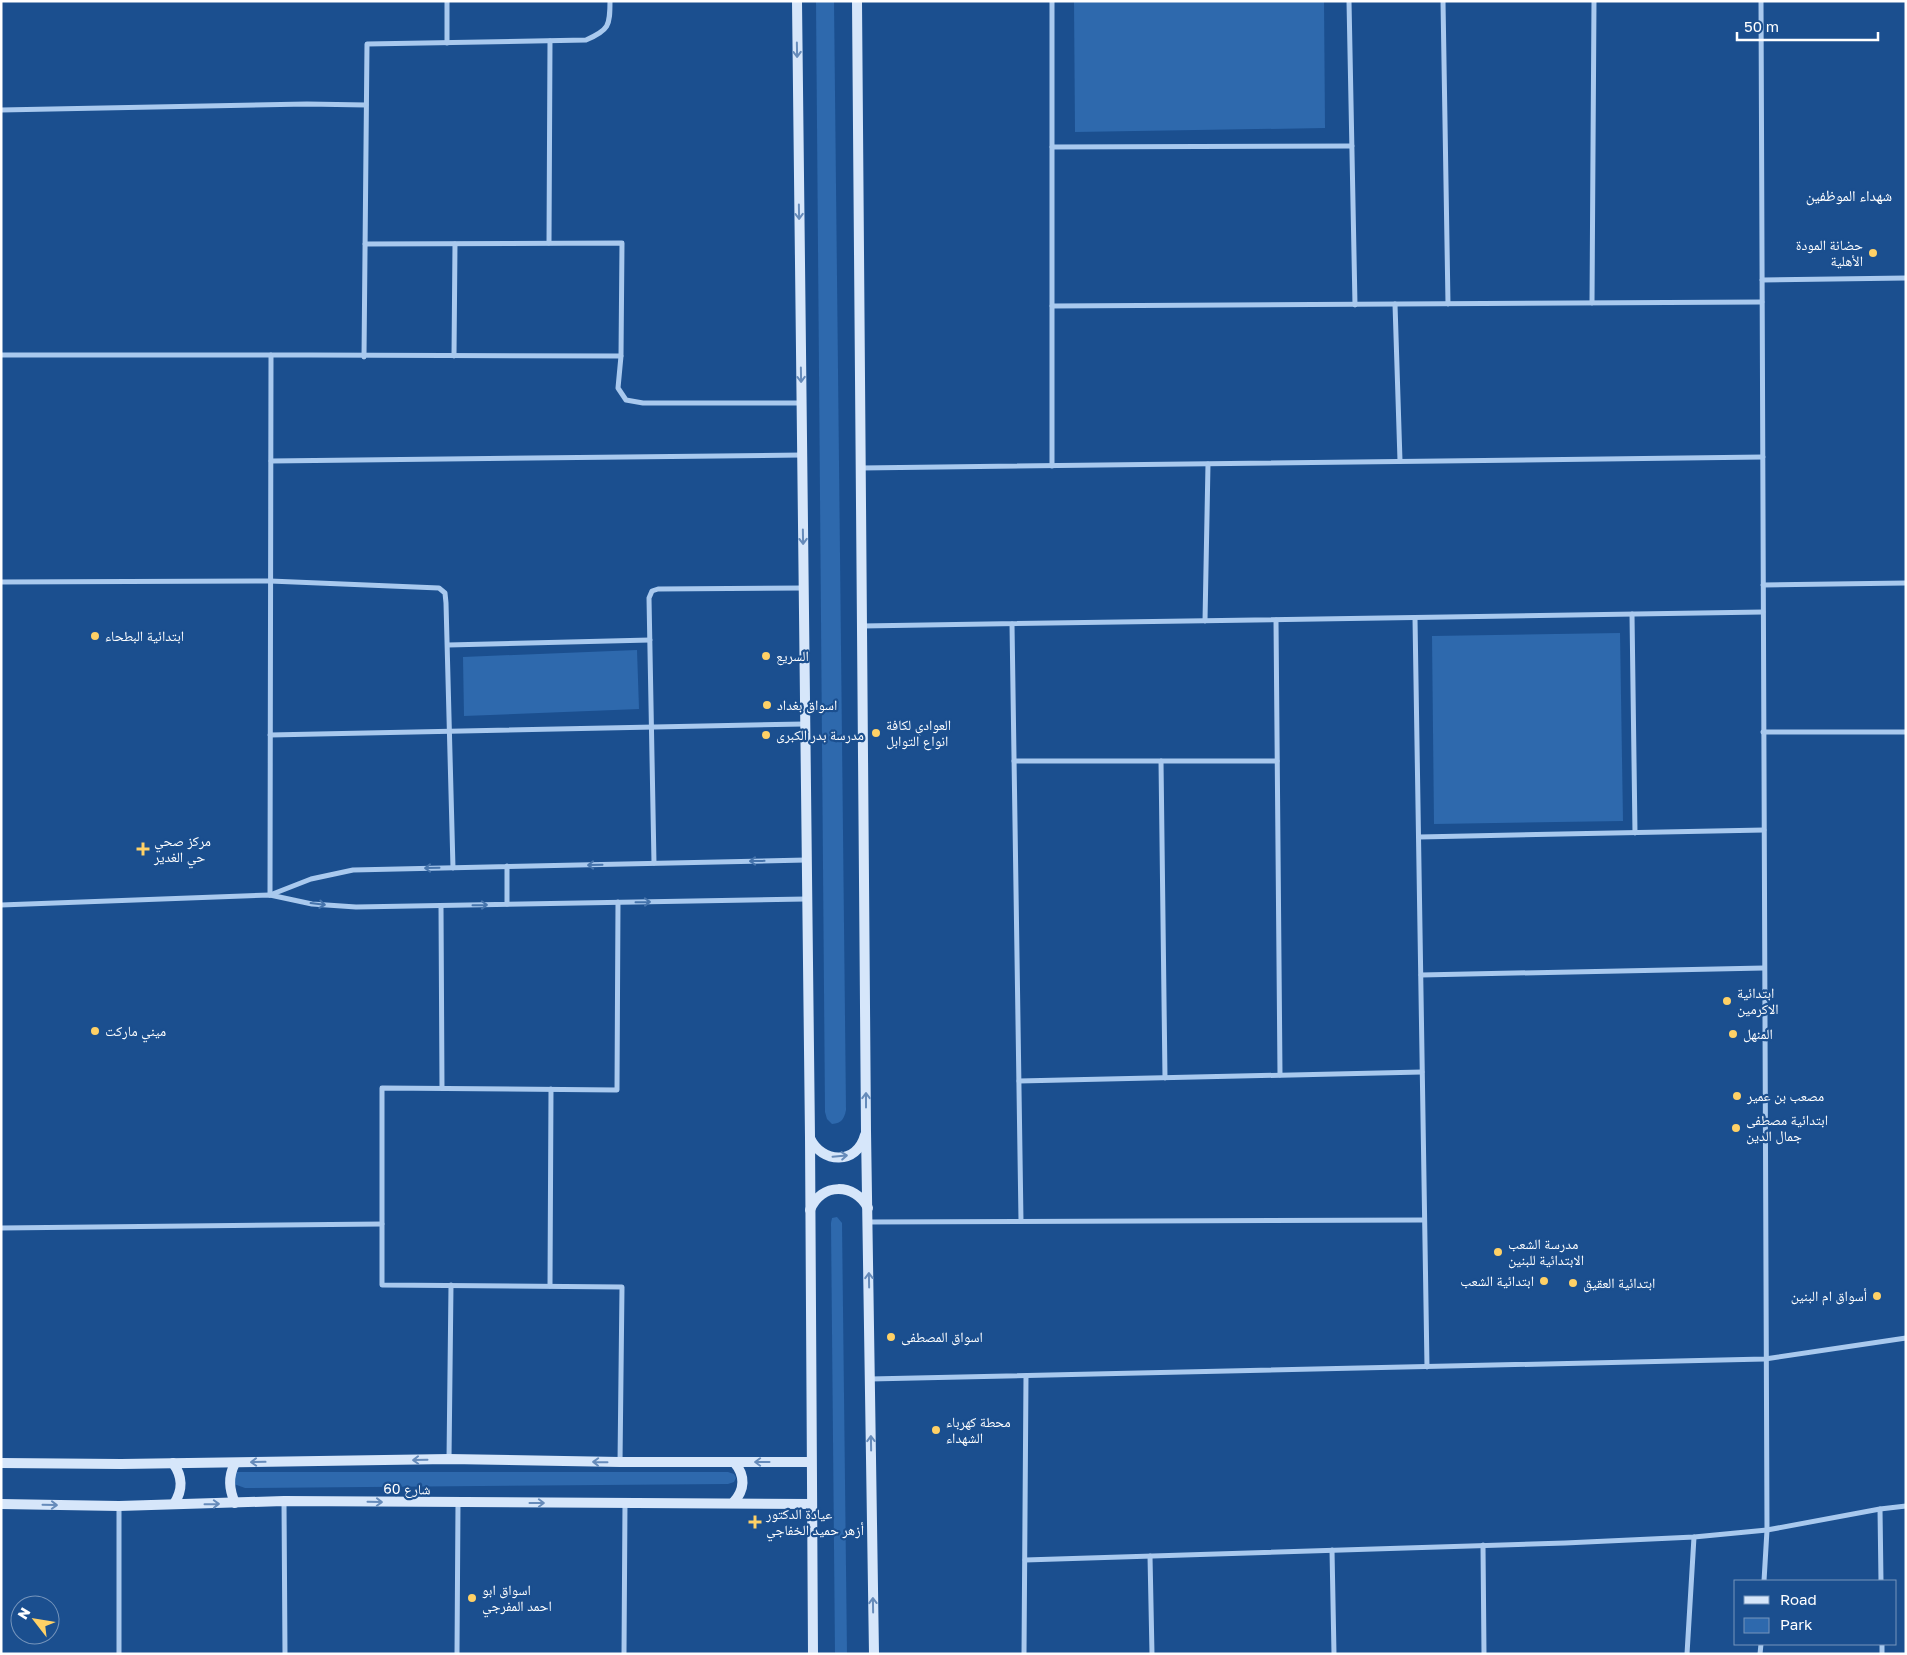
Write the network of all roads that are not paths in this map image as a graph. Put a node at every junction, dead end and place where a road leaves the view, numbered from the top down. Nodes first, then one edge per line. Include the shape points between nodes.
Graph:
1 (447, 1) edge
2 (610, 1) edge
3 (797, 1) edge
4 (857, 1) edge
5 (1052, 1) edge
6 (1350, 1) edge
7 (1444, 1) edge
8 (1594, 1) edge
9 (1761, 1) edge
10 (550, 41) junction
11 (447, 43) junction
12 (366, 105) junction
13 (1, 110) edge
14 (1352, 146) junction
15 (1052, 147) junction
16 (549, 243) junction
17 (365, 244) junction
18 (455, 244) junction
19 (1906, 278) edge
20 (1762, 280) junction
21 (1762, 302) junction
22 (1592, 303) junction
23 (1395, 304) junction
24 (1448, 304) junction
25 (1355, 305) junction
26 (1052, 306) junction
27 (1, 355) edge
28 (271, 355) junction
29 (364, 356) junction
30 (454, 356) junction
31 (621, 356) junction
32 (802, 403) junction
33 (802, 455) junction
34 (1762, 457) junction
35 (271, 461) junction
36 (1400, 462) junction
37 (1208, 464) junction
38 (1052, 466) junction
39 (861, 468) junction
40 (270, 581) junction
41 (1, 582) edge
42 (1906, 583) edge
43 (1763, 585) junction
44 (803, 588) junction
45 (1763, 612) junction
46 (1632, 614) junction
47 (1415, 618) junction
48 (1276, 620) junction
49 (1205, 621) junction
50 (1012, 624) junction
51 (862, 626) junction
52 (650, 640) junction
53 (448, 645) junction
54 (804, 724) junction
55 (652, 727) junction
56 (448, 731) junction
57 (1763, 732) junction
58 (1906, 732) edge
59 (270, 735) junction
60 (1277, 760) junction
61 (1014, 761) junction
62 (1161, 761) junction
63 (1764, 830) junction
64 (1635, 832) junction
65 (1418, 836) junction
66 (806, 860) junction
67 (654, 863) junction
68 (507, 866) junction
69 (453, 868) junction
70 (270, 896) junction
71 (806, 899) junction
72 (618, 902) junction
73 (507, 904) junction
74 (1, 905) edge
75 (441, 906) junction
76 (1764, 968) junction
77 (1421, 975) junction
78 (1422, 1072) junction
79 (1280, 1075) junction
80 (1165, 1078) junction
81 (1019, 1081) junction
82 (442, 1088) junction
83 (551, 1089) junction
84 (866, 1132) junction
85 (810, 1137) junction
86 (868, 1209) junction
87 (810, 1212) junction
88 (1424, 1220) junction
89 (1021, 1221) junction
90 (868, 1222) junction
91 (382, 1224) junction
92 (1, 1228) edge
93 (451, 1286) junction
94 (550, 1286) junction
95 (1906, 1338) edge
96 (1765, 1359) junction
97 (1427, 1366) junction
98 (1026, 1376) junction
99 (870, 1379) junction
100 (449, 1459) junction
101 (235, 1462) junction
102 (620, 1462) junction
103 (734, 1462) junction
104 (811, 1462) junction
105 (1, 1463) edge
106 (173, 1463) junction
107 (284, 1502) junction
108 (235, 1503) junction
109 (458, 1503) junction
110 (625, 1503) junction
111 (1, 1504) edge
112 (174, 1504) junction
113 (733, 1504) junction
114 (812, 1504) junction
115 (119, 1506) junction
116 (1906, 1506) edge
117 (1880, 1509) junction
118 (1766, 1530) junction
119 (1694, 1537) junction
120 (1483, 1545) junction
121 (1332, 1550) junction
122 (1150, 1556) junction
123 (1025, 1560) junction
124 (1764, 1580) edge
125 (1881, 1580) edge
126 (119, 1654) edge
127 (285, 1654) edge
128 (457, 1654) edge
129 (624, 1654) edge
130 (813, 1654) edge
131 (874, 1654) edge
132 (1024, 1654) edge
133 (1152, 1654) edge
134 (1334, 1654) edge
135 (1484, 1654) edge
136 (1687, 1654) edge

1 - 11 street
2 - 10 street via 610,18 603,32 586,40
3 -> 32 main road
4 - 39 main road
5 - 15 street
6 - 14 street
7 - 24 street
8 - 22 street
9 - 20 street
10 - 11 street
10 - 16 street
11 - 12 street via 367,44
12 - 13 street
12 - 17 street
14 - 15 street
14 - 25 street
15 - 26 street
16 - 18 street
16 - 31 street via 622,243
17 - 18 street
17 - 29 street
18 - 30 street
19 - 20 street
20 - 21 street
21 - 22 street
21 - 34 street
22 - 24 street
23 - 24 street
23 - 25 street
23 - 36 street
25 - 26 street
26 - 38 street
27 - 28 street
28 - 29 street
28 - 35 street
29 - 30 street
30 - 31 street
31 - 32 street via 618,388 626,400 643,403
32 - 33 main road
33 - 35 street
33 -> 44 main road
34 - 36 street
34 - 43 street
35 - 40 street
36 - 37 street
37 - 38 street
37 - 49 street
38 - 39 street
39 - 51 main road
40 - 41 street
40 - 53 street via 439,588 444,593
40 - 59 street
42 - 43 street
43 - 45 street
44 - 52 street via 652,591 649,598
44 - 54 main road
45 - 46 street
45 - 57 street
46 - 47 street
46 - 64 street
47 - 48 street
47 - 65 street
48 - 49 street
48 - 60 street
49 - 50 street
50 - 51 street
50 - 61 street
84 -> 51 main road
52 - 53 street
52 - 55 street
53 - 56 street
54 - 55 street
54 - 66 main road
55 - 56 street
55 - 67 street
56 - 59 street
56 - 69 street
57 - 58 street
57 - 63 street
59 - 70 street
60 - 62 street
60 - 79 street
61 - 62 street
61 - 81 street
62 - 80 street
63 - 64 street
63 - 76 street
64 - 65 street
65 - 77 street
66 -> 67 street
66 - 71 main road
67 -> 68 street
68 - 69 street
68 - 73 street
69 -> 70 street via 353,870 311,879
70 - 74 street
70 -> 75 street via 334,906
72 -> 71 street
71 - 85 main road
72 - 73 street
72 - 83 street via 617,1090
75 -> 73 street
75 - 82 street
76 - 77 street
76 - 96 street
77 - 78 street
78 - 79 street
78 - 88 street
79 - 80 street
80 - 81 street
81 - 89 street
82 - 83 street
82 - 91 street via 382,1088
83 - 94 street
85 -> 84 main road via 821,1153 840,1158 858,1149
84 - 86 main road
85 - 87 main road
86 - 87 main road via 858,1195 842,1188 826,1192 813,1204
86 - 90 main road
87 - 104 main road
88 - 89 street
88 - 97 street
89 - 90 street
99 -> 90 main road
91 - 92 street
91 - 93 street via 382,1285
93 - 94 street
93 - 100 street
94 - 102 street via 622,1287
95 - 96 street
96 - 97 street
96 - 118 street
97 - 98 street
98 - 99 street
98 - 123 street
131 -> 99 main road
100 -> 101 main road, شارع 60
102 -> 100 main road, شارع 60
101 - 106 main road, شارع 60
101 - 108 main road via 230,1479
102 - 103 main road, شارع 60
104 -> 103 main road, شارع 60
103 - 113 main road via 743,1483
104 - 114 main road
105 - 106 main road, شارع 60
106 - 112 main road via 181,1484
107 - 108 main road, شارع 60
107 -> 109 main road, شارع 60
107 - 127 street
112 -> 108 main road, شارع 60
109 -> 110 main road, شارع 60
109 - 128 street
110 - 113 main road, شارع 60
110 - 129 street
111 -> 115 main road, شارع 60
112 - 115 main road, شارع 60
113 - 114 main road, شارع 60
114 - 130 main road
115 - 126 street
116 - 117 street
117 - 118 street
117 - 125 street
118 - 119 street
118 - 124 street
119 - 120 street
119 - 136 street
120 - 121 street
120 - 135 street
121 - 122 street
121 - 134 street
122 - 123 street
122 - 133 street
123 - 132 street

